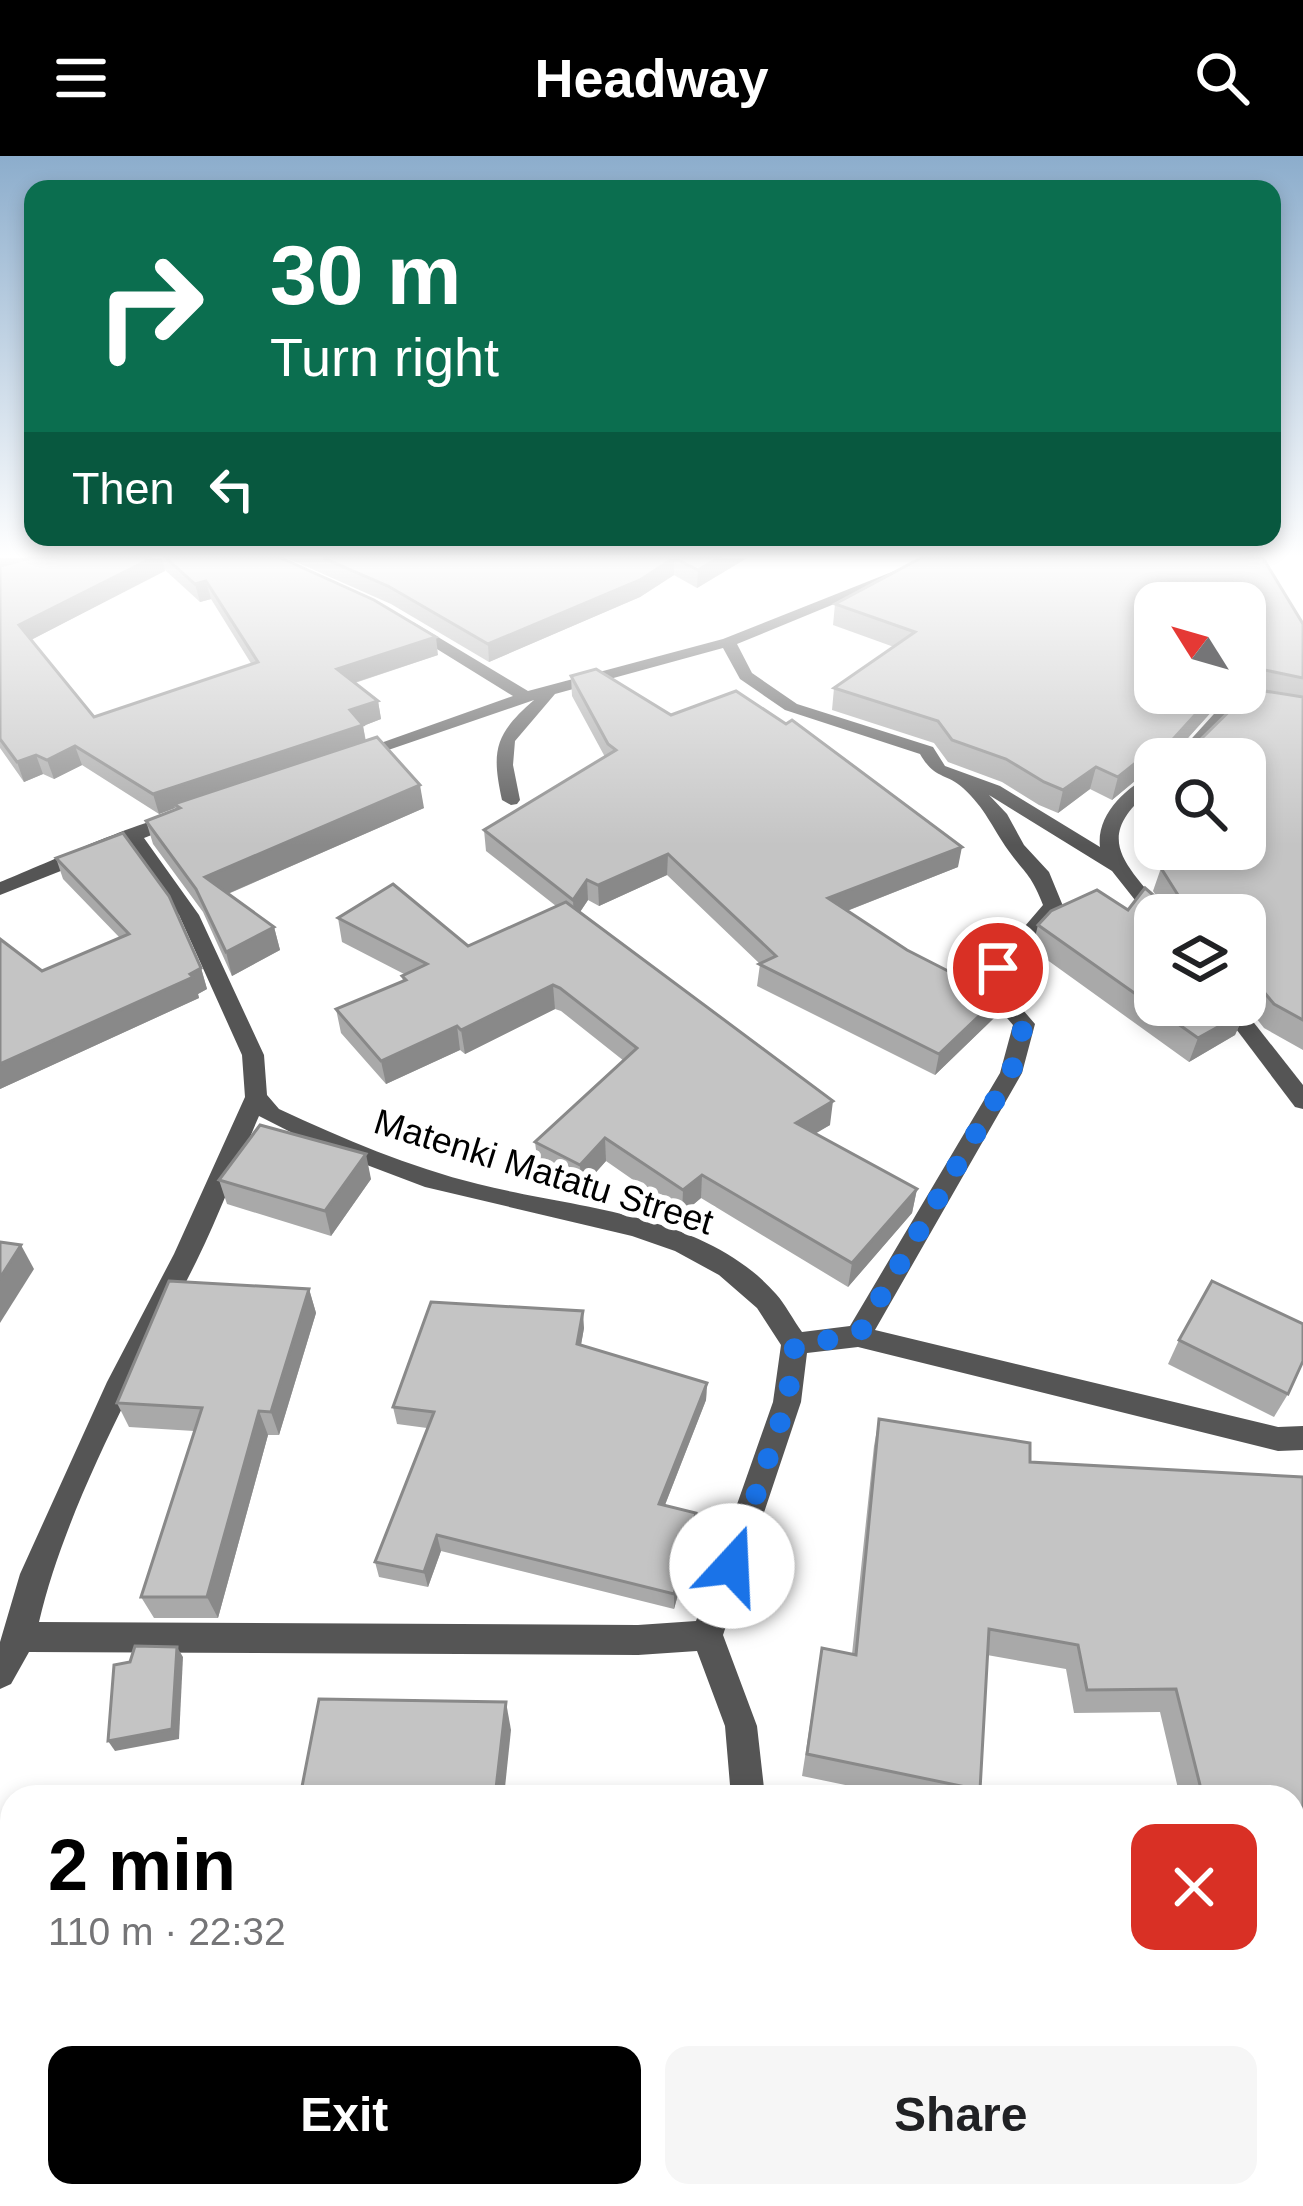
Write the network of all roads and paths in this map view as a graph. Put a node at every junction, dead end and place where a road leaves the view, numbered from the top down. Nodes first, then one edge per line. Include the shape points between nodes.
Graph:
1 (454, 654) edge
2 (684, 654) edge
3 (734, 654) edge
4 (556, 688) junction
5 (526, 698) junction
6 (1303, 710) edge
7 (1205, 738) edge
8 (333, 763) edge
9 (967, 782) junction
10 (1134, 794) edge
11 (511, 800) dead end
12 (199, 811) edge
13 (131, 834) junction
14 (1118, 867) junction
15 (1, 888) edge
16 (1140, 894) edge
17 (1245, 1026) edge
18 (256, 1097) junction
19 (1303, 1101) edge
20 (858, 1336) junction
21 (795, 1344) junction
22 (1303, 1438) edge
23 (706, 1635) junction
24 (20, 1636) junction
25 (0, 1673) edge
26 (747, 1785) edge

1 - 5 street
2 - 4 street
3 - 9 street via 746,676 780,701 927,751 938,770
4 - 5 street
4 - 11 street via 502,750
5 - 8 street
6 - 7 street via 1246,700 1230,705
9 - 14 street via 994,790
9 - 20 street via 1040,872 1053,906 998,968 1001,998 1024,1024 1011,1073
10 - 14 street via 1106,827
12 - 13 street
13 - 15 street
13 - 18 street via 189,915 253,1055
14 - 16 street
17 - 19 street
18 - 21 street, Matenki Matatu Street via 271,1115 435,1182 681,1244 749,1283 778,1309
18 - 24 street via 35,1574
20 - 21 street
20 - 22 street
21 - 23 street via 787,1402
23 - 24 street
23 - 26 street via 741,1726
24 - 25 street

